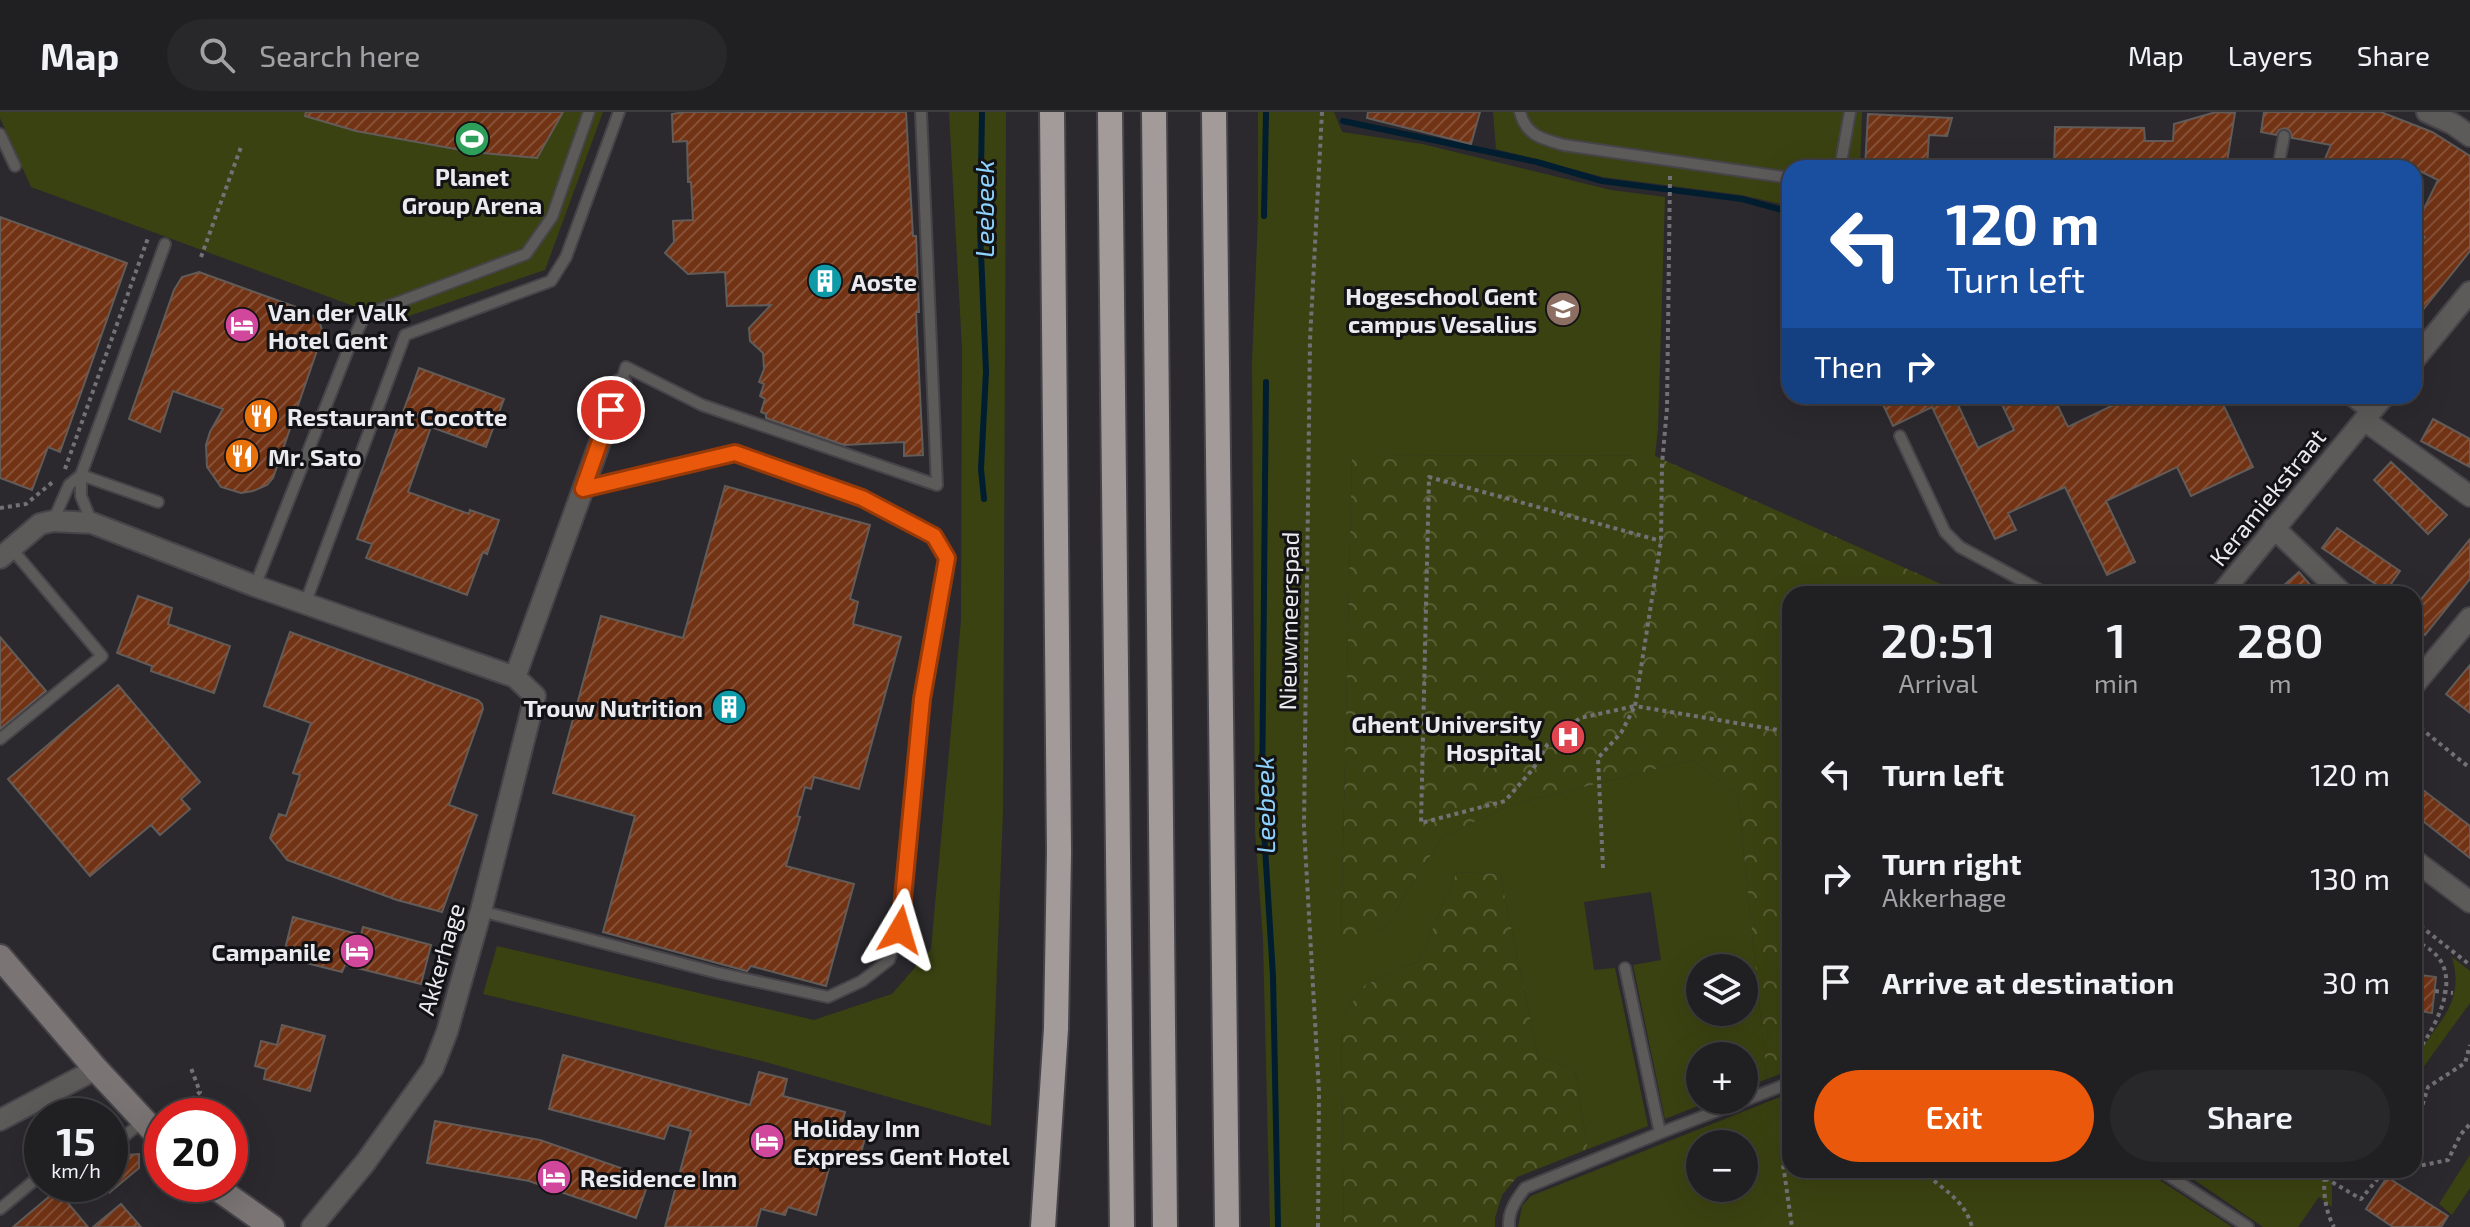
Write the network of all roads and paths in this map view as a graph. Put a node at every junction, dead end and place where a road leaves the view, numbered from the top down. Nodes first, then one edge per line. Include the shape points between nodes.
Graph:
1 (589, 112) edge
2 (619, 112) edge
3 (921, 112) edge
4 (1052, 112) edge
5 (1110, 112) edge
6 (1154, 112) edge
7 (1214, 112) edge
8 (1322, 112) edge
9 (1520, 112) edge
10 (1850, 112) edge
11 (2427, 112) edge
12 (0, 134) edge
13 (2284, 136) dead end
14 (2470, 136) edge
15 (241, 147) dead end
16 (1841, 160) edge
17 (2280, 160) edge
18 (15, 166) dead end
19 (1782, 177) edge
20 (1670, 181) dead end
21 (148, 238) dead end
22 (165, 244) dead end
23 (201, 257) dead end
24 (2470, 292) edge
25 (2422, 350) edge
26 (621, 384) joint
27 (2354, 404) edge
28 (2377, 404) edge
29 (2366, 417) junction
30 (1900, 436) dead end
31 (81, 475) junction
32 (583, 489) junction
33 (2470, 496) edge
34 (158, 502) dead end
35 (0, 508) edge
36 (53, 521) junction
37 (92, 523) junction
38 (2274, 528) junction
39 (1661, 541) junction
40 (6, 553) edge
41 (255, 586) junction
42 (2032, 586) edge
43 (2227, 586) edge
44 (2335, 586) edge
45 (305, 604) junction
46 (2466, 629) edge
47 (2422, 669) edge
48 (515, 677) junction
49 (1635, 706) junction
50 (2422, 729) edge
51 (1782, 731) edge
52 (0, 739) edge
53 (2470, 768) edge
54 (2422, 866) edge
55 (1603, 868) dead end
56 (2470, 902) edge
57 (481, 911) junction
58 (2422, 927) edge
59 (2422, 944) edge
60 (0, 957) edge
61 (2448, 962) dead end
62 (2470, 965) edge
63 (1625, 968) dead end
64 (2453, 969) dead end
65 (2435, 991) dead end
66 (2453, 993) junction
67 (2470, 1045) edge
68 (2422, 1046) edge
69 (191, 1068) dead end
70 (96, 1069) junction
71 (1782, 1086) edge
72 (194, 1098) edge
73 (2422, 1106) edge
74 (0, 1120) edge
75 (144, 1121) joint
76 (2470, 1124) edge
77 (128, 1133) edge
78 (1660, 1133) junction
79 (2422, 1165) edge
80 (1785, 1178) edge
81 (1933, 1178) edge
82 (2172, 1178) edge
83 (2325, 1178) joint
84 (2378, 1178) edge
85 (24, 1189) edge
86 (237, 1202) edge
87 (0, 1209) edge
88 (1043, 1220) edge
89 (272, 1227) edge
90 (312, 1227) edge
91 (1122, 1227) edge
92 (1165, 1227) edge
93 (1229, 1227) edge
94 (1318, 1227) edge
95 (1509, 1227) edge
96 (1792, 1227) edge
97 (1972, 1227) edge
98 (2248, 1227) edge
99 (2334, 1227) edge

1 - 41 lane via 552,217 526,254 365,315
2 - 45 lane via 566,257 551,281 405,335
3 - 26 lane via 937,485 702,405 626,367
4 - 88 highway via 1059,852 1056,1029
5 - 91 highway
6 - 92 highway
7 - 93 highway
8 - 94 path, Nieuwmeerspad via 1310,340 1304,827 1319,1092
9 - 19 lane via 1529,132 1564,145
10 - 16 lane
11 - 14 street
12 - 18 lane
13 - 17 lane
15 - 23 path
20 - 39 path
21 - 35 path via 63,473 26,504
22 - 31 lane
24 - 25 street
26 - 32 street
27 - 29 lane
28 - 29 street, Keramiekstraat
29 - 33 street
29 - 38 street, Keramiekstraat
30 - 42 lane via 1945,532 1960,547
31 - 34 lane
31 - 36 lane via 69,485
31 - 37 lane via 81,496
32 - 48 street
32 - 57 lane via 735,453 862,498 934,536 947,558 922,699 900,930 889,960 828,997
36 - 37 street
36 - 40 street via 40,524
37 - 41 street
38 - 43 street, Keramiekstraat
38 - 44 street
39 - 49 path
39 - 49 path via 1429,477 1421,823 1505,801 1547,745 1580,718
40 - 52 lane via 102,656
41 - 45 street
45 - 48 street
46 - 47 street
48 - 57 street, Akkerhage via 535,696
49 - 51 path
49 - 55 path via 1621,733 1598,758
50 - 53 path
54 - 56 street
57 - 90 street, Akkerhage via 433,1068
58 - 62 path
59 - 61 path
60 - 70 street
63 - 78 lane
64 - 66 path
65 - 66 path
66 - 68 path
67 - 73 path via 2465,1063 2428,1087
69 - 72 path via 200,1092
70 - 74 street
70 - 75 street
71 - 78 lane
75 - 77 lane
76 - 79 path via 2448,1160
78 - 95 lane via 1525,1188 1514,1202
80 - 96 path
81 - 97 path via 1950,1191
82 - 98 lane
83 - 84 path via 2361,1199
83 - 99 path via 2327,1215
85 - 87 lane
86 - 89 street

